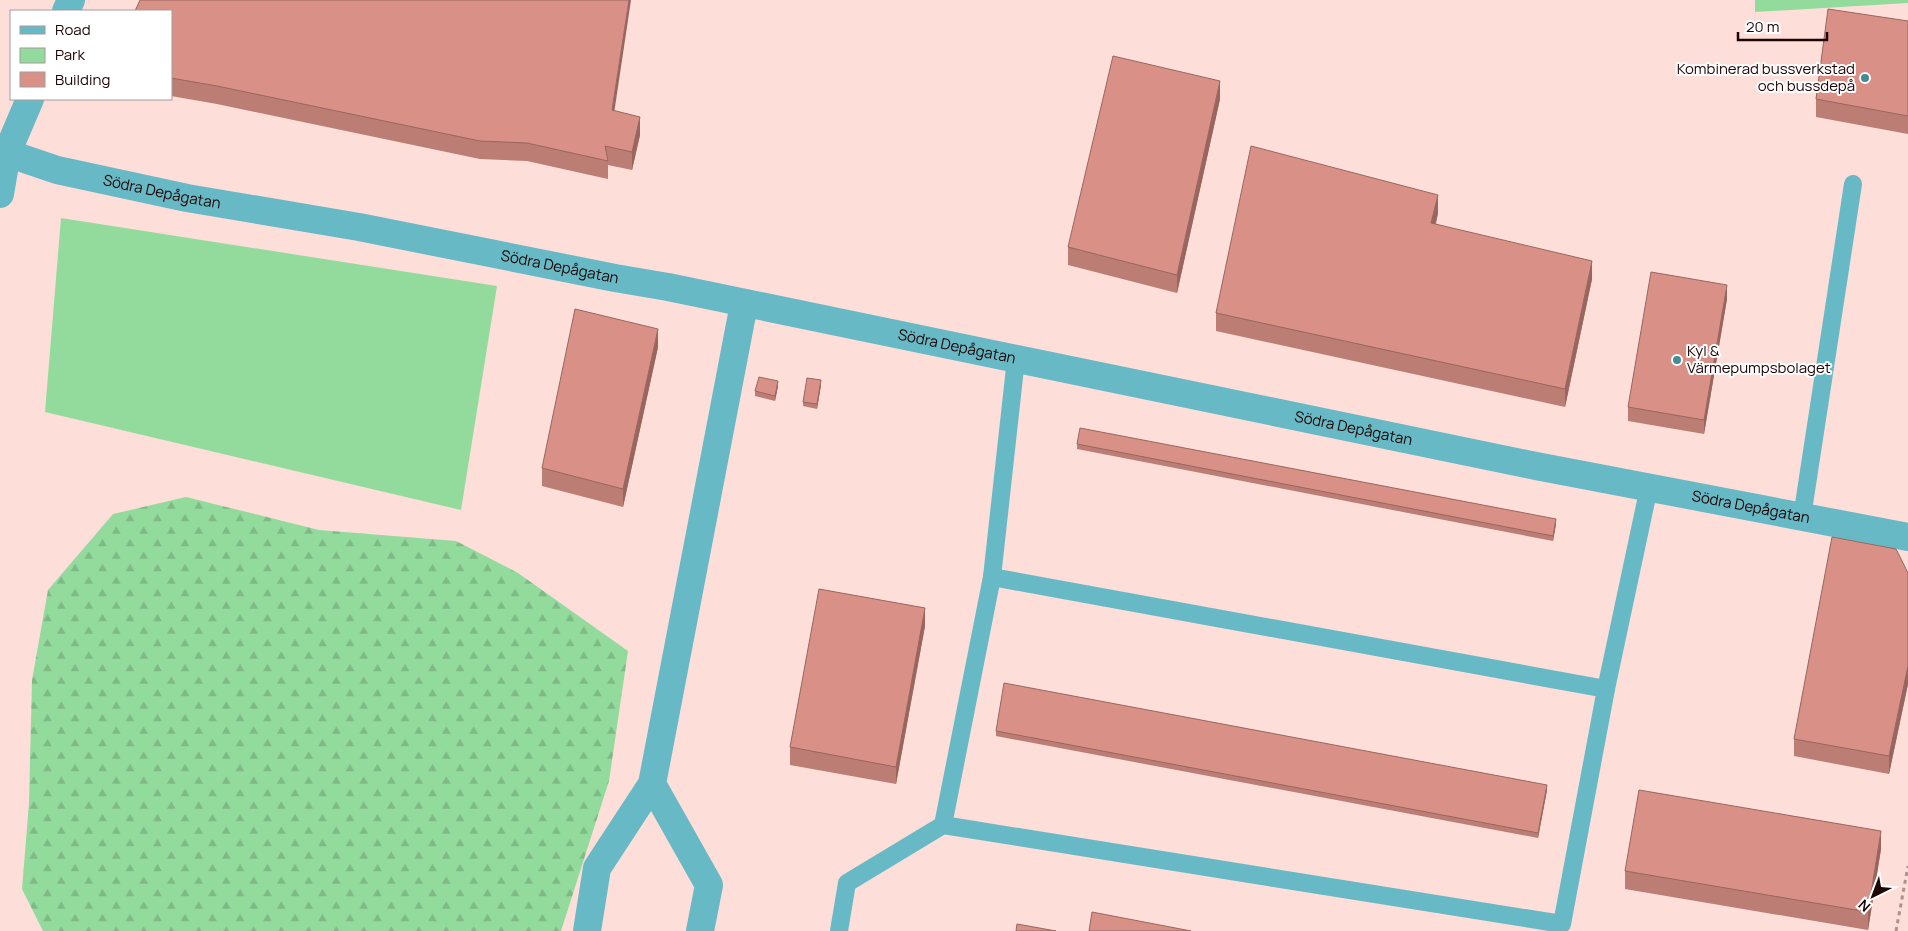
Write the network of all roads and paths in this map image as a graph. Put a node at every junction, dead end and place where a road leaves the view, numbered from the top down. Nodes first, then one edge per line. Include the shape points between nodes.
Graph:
1 (30, 100) edge
2 (7, 153) junction
3 (1853, 184) dead end
4 (0, 194) edge
5 (744, 304) junction
6 (1016, 359) junction
7 (1649, 487) junction
8 (1802, 517) junction
9 (1908, 537) edge
10 (992, 577) junction
11 (1606, 689) junction
12 (652, 784) junction
13 (943, 825) junction
14 (1908, 866) edge
15 (1561, 928) edge
16 (587, 931) edge
17 (700, 931) edge
18 (839, 931) edge
19 (1896, 931) edge

1 - 2 street
2 - 4 street
2 - 5 street, Södra Depågatan via 57,170 186,198 359,227
3 - 8 lane
5 - 6 street, Södra Depågatan
5 - 12 street
6 - 7 street, Södra Depågatan
6 - 10 lane
7 - 8 street, Södra Depågatan
7 - 11 lane
8 - 9 street, Södra Depågatan
10 - 11 lane
10 - 13 lane
11 - 15 lane
12 - 16 street via 597,868
12 - 17 street via 709,885
13 - 15 lane
13 - 18 lane via 847,883
14 - 19 path

